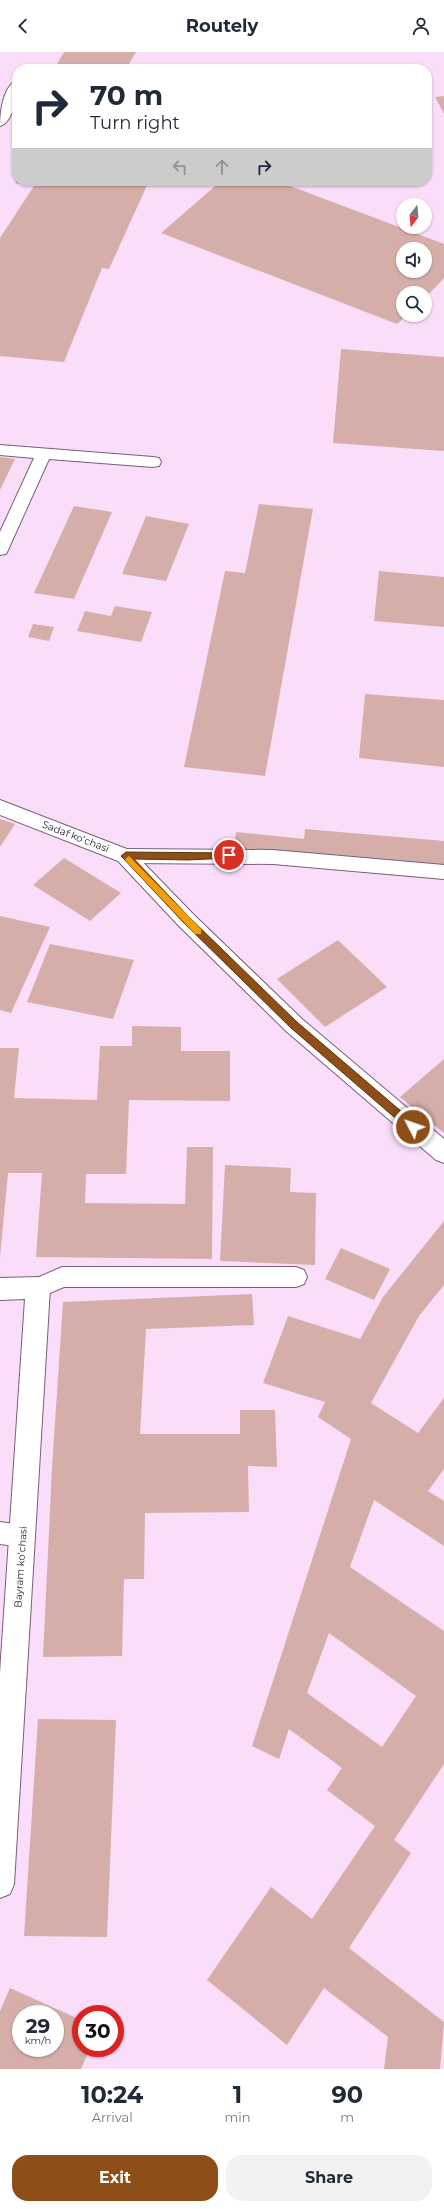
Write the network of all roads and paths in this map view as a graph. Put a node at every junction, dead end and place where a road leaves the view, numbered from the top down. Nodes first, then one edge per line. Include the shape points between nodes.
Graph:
1 (12, 96) edge
2 (0, 122) edge
3 (0, 450) edge
4 (43, 454) junction
5 (153, 462) dead end
6 (0, 550) edge
7 (0, 807) edge
8 (126, 856) junction
9 (444, 872) edge
10 (444, 1153) edge
11 (296, 1277) dead end
12 (38, 1288) junction
13 (0, 1289) edge
14 (11, 1535) edge
15 (0, 1884) edge

1 - 2 lane
3 - 4 lane
4 - 5 lane
4 - 6 lane
7 - 8 street, Sadaf koʻchasi
8 - 9 lane via 273,857
8 - 10 street, Sadaf koʻchasi via 186,920 294,1025
11 - 12 lane via 62,1277
12 - 13 street
12 - 14 street, Bayram koʻchasi
14 - 15 street, Bayram koʻchasi

